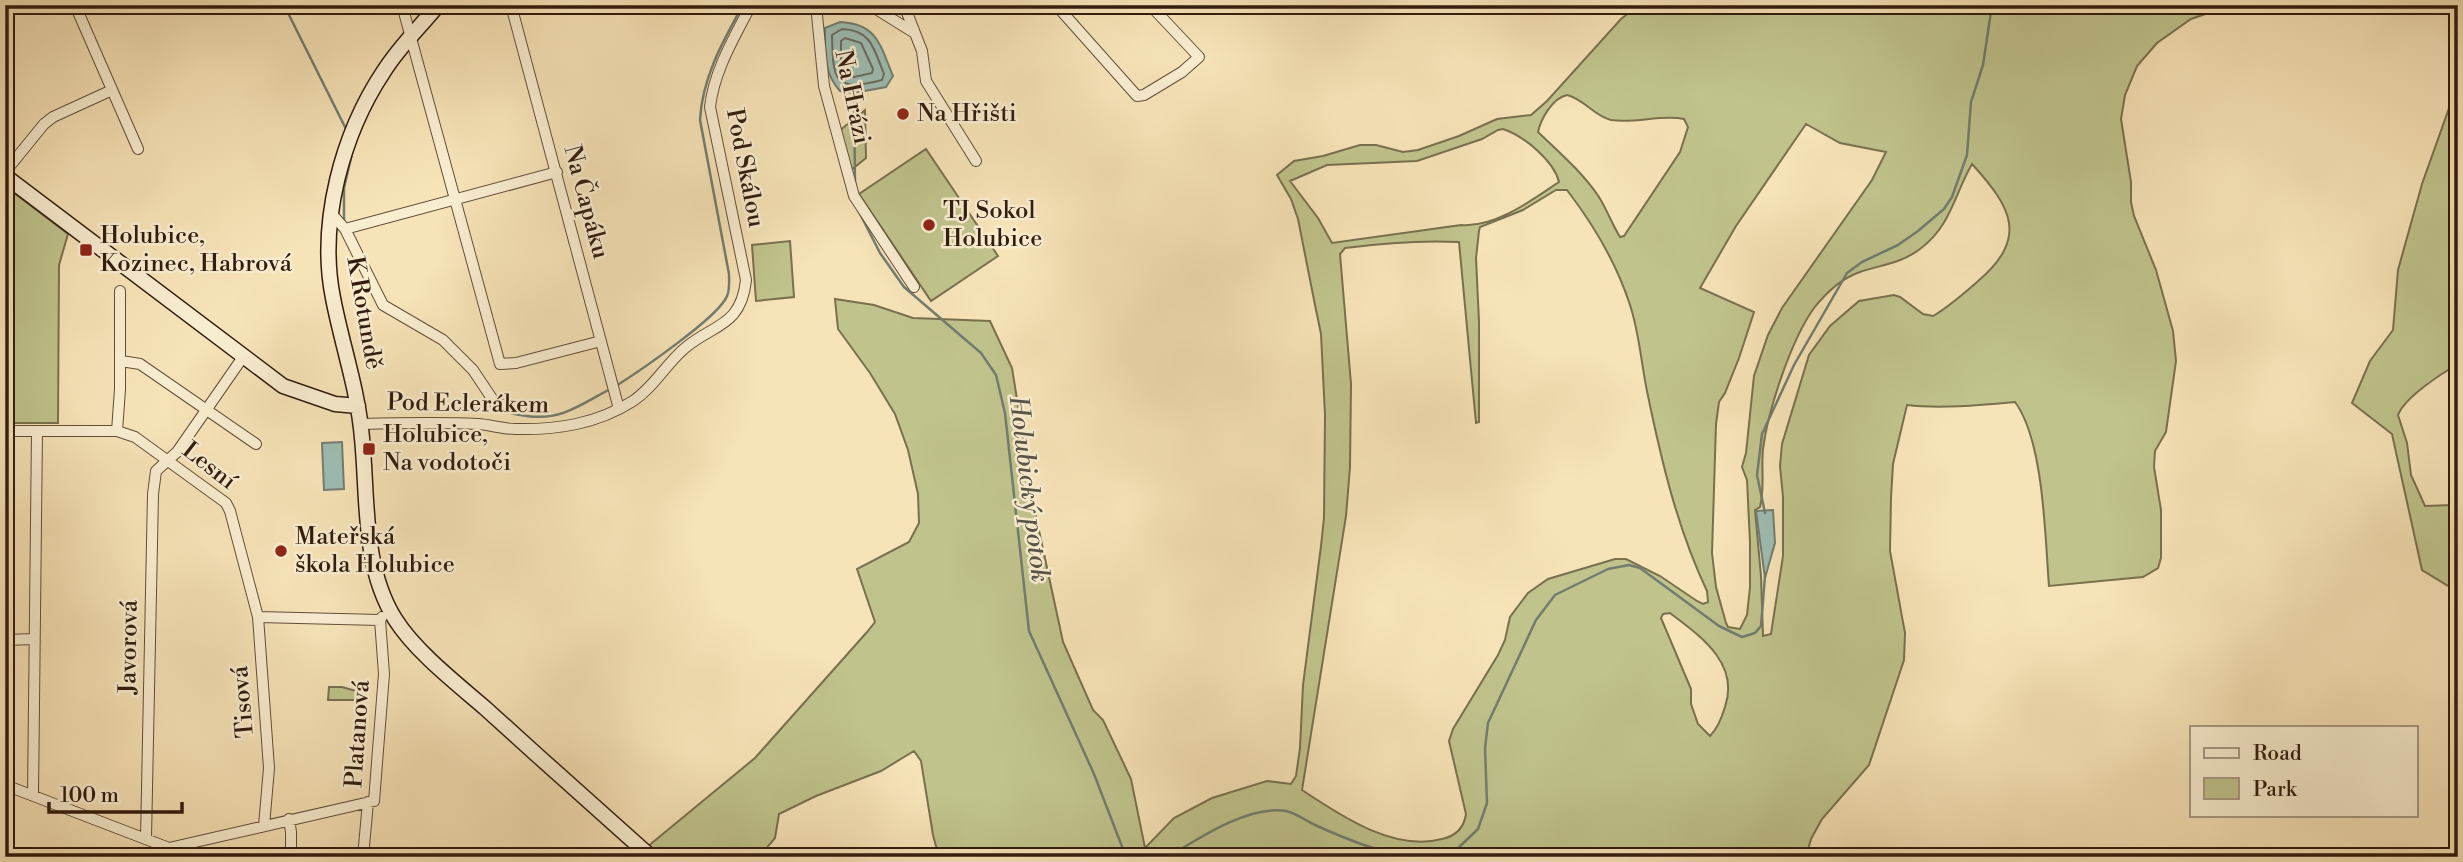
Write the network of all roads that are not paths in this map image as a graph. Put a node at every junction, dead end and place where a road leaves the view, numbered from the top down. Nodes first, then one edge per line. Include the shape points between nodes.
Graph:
1 (75, 5) edge
2 (402, 5) edge
3 (438, 5) edge
4 (511, 5) edge
5 (751, 5) edge
6 (816, 5) edge
7 (845, 5) edge
8 (905, 5) edge
9 (1056, 5) edge
10 (1150, 5) edge
11 (913, 32) junction
12 (411, 37) junction
13 (112, 90) junction
14 (138, 149) dead end
15 (976, 161) dead end
16 (557, 172) junction
17 (5, 174) edge
18 (455, 201) junction
19 (331, 213) junction
20 (345, 229) junction
21 (743, 262) joint
22 (914, 287) dead end
23 (120, 291) dead end
24 (601, 341) junction
25 (243, 357) junction
26 (121, 361) junction
27 (358, 406) junction
28 (510, 407) dead end
29 (619, 409) junction
30 (205, 410) junction
31 (361, 424) junction
32 (5, 431) edge
33 (37, 431) junction
34 (117, 431) junction
35 (256, 444) dead end
36 (167, 461) junction
37 (388, 607) junction
38 (258, 617) junction
39 (380, 620) junction
40 (5, 639) edge
41 (34, 639) junction
42 (5, 785) edge
43 (33, 795) junction
44 (369, 802) junction
45 (289, 819) junction
46 (264, 826) junction
47 (146, 838) junction
48 (291, 857) edge
49 (363, 857) edge
50 (651, 857) edge

1 - 13 street
2 - 12 street
3 - 12 street, K Rotundě
4 - 16 street, Na Čapáku
5 - 21 street, Pod Skálou via 718,72 710,107
6 - 22 street, Na Hrázi via 824,86 854,196
7 - 11 street via 876,9
8 - 11 street
9 - 10 street via 1137,96 1182,72 1199,57
11 - 15 street via 922,51 926,81
12 - 18 street
12 - 19 street, K Rotundě via 382,72 352,135 338,171
13 - 14 street
13 - 17 street via 44,124
16 - 18 street
16 - 24 street, Na Čapáku
17 - 25 street
18 - 20 street
18 - 24 street via 500,365
19 - 20 street
19 - 27 street, K Rotundě via 332,296
20 - 28 street via 383,305 443,340 473,370 495,403
21 - 29 street, Pod Eclerákem via 744,293 730,318 685,348 653,384
23 - 26 street
24 - 29 street, Na Čapáku
25 - 27 street via 283,386 335,404
25 - 30 street, Javorová
26 - 30 street via 140,363
26 - 34 street
27 - 31 street, K Rotundě
29 - 31 street, Pod Eclerákem via 588,422 551,428
30 - 35 street
30 - 36 street, Javorová
31 - 37 street, K Rotundě via 373,558
32 - 33 street, Lesní
33 - 34 street, Lesní
33 - 41 street
34 - 36 street, Lesní via 135,437
36 - 38 street, Lesní via 226,502
36 - 47 street, Javorová via 156,471 153,494
37 - 39 street
37 - 50 street, K Rotundě via 433,662
38 - 39 street
38 - 46 street, Tisová via 269,768
39 - 44 street, Platanová via 384,674 374,801
40 - 41 street
41 - 43 street
42 - 43 street, Platanová
43 - 47 street, Platanová
44 - 45 street, Platanová
44 - 49 street
45 - 46 street, Platanová
45 - 48 street
46 - 47 street, Platanová via 169,848

